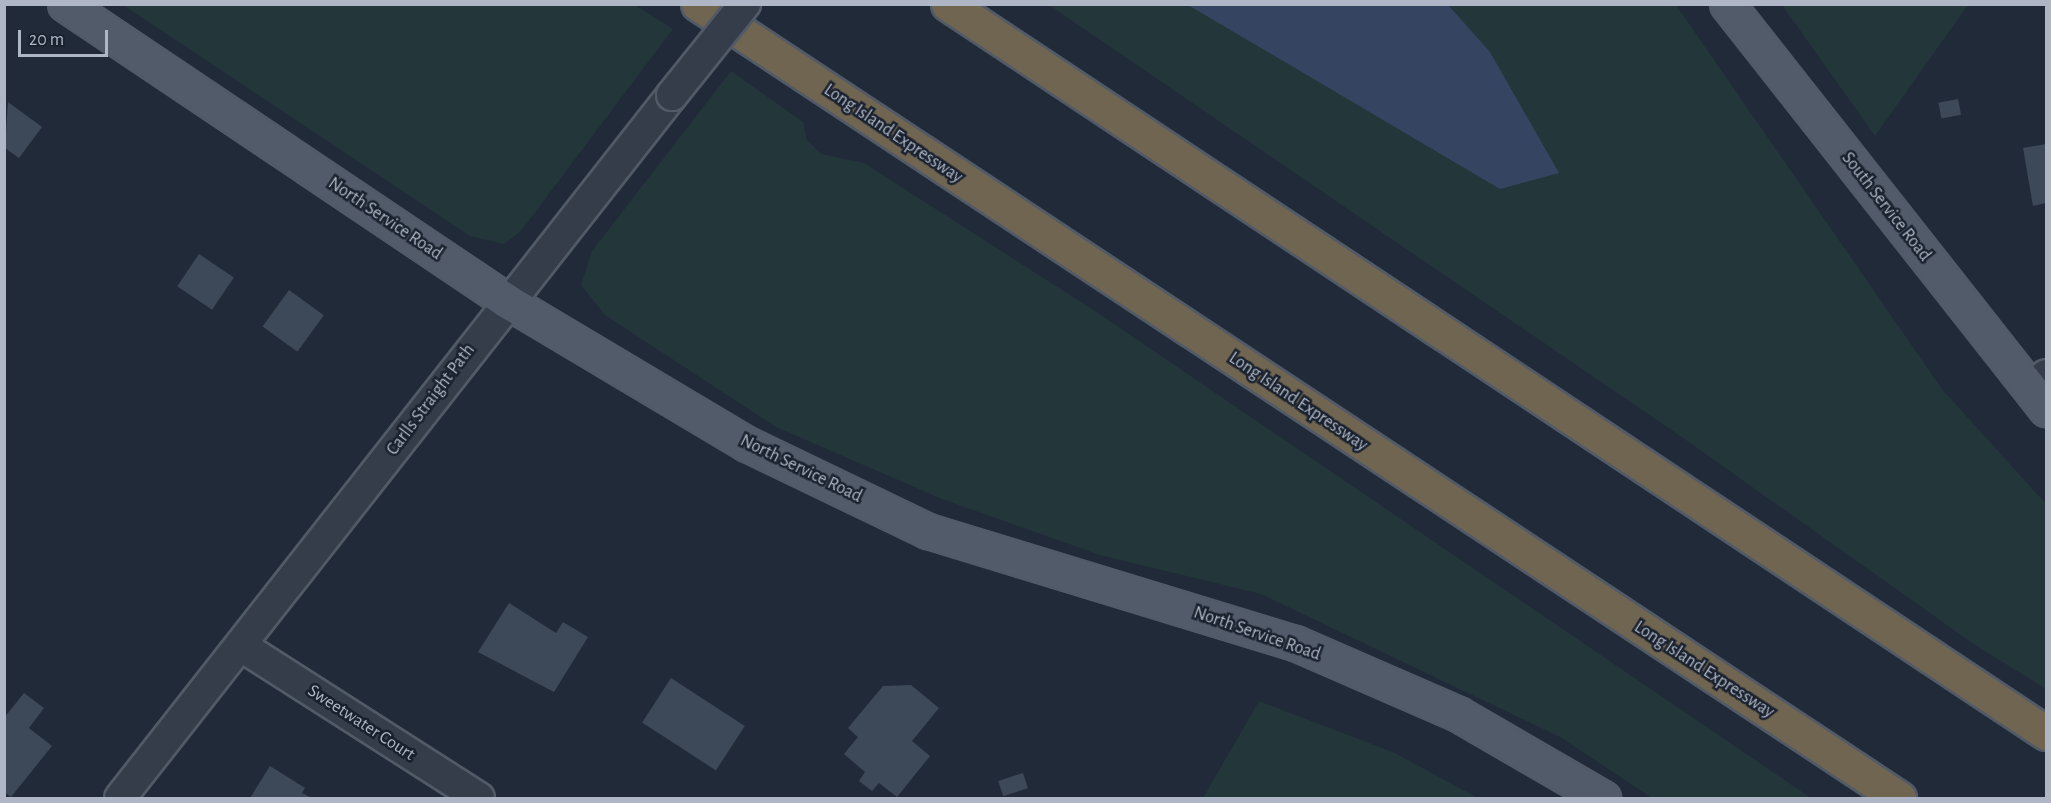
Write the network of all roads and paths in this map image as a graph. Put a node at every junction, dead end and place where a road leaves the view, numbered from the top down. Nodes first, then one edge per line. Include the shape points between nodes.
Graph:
1 (65, 4) edge
2 (698, 4) edge
3 (745, 4) edge
4 (948, 4) edge
5 (1727, 4) edge
6 (507, 301) junction
7 (2041, 391) edge
8 (243, 647) junction
9 (2046, 733) edge
10 (120, 798) edge
11 (479, 798) edge
12 (1604, 798) edge
13 (1899, 798) edge

1 - 6 main road, North Service Road
2 - 13 highway, Long Island Expressway
3 - 6 street, Carlls Straight Path, bridge
4 - 9 highway
5 - 7 main road, South Service Road
6 - 8 street, Carlls Straight Path
6 - 12 main road, North Service Road via 747,444 928,531 1295,643 1458,714
8 - 10 street, Carlls Straight Path
8 - 11 street, Sweetwater Court

